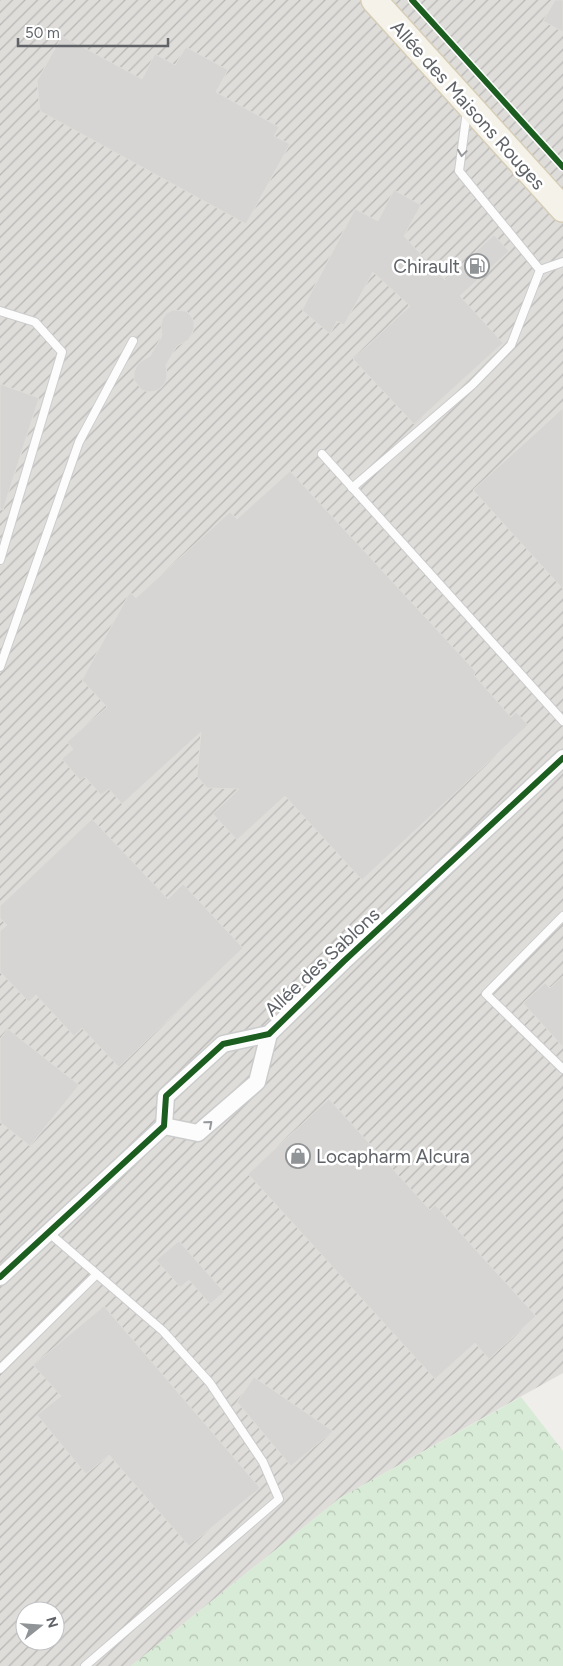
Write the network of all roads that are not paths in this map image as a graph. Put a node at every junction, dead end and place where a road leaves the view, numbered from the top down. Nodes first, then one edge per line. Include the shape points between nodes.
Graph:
1 (374, 0) edge
2 (468, 104) junction
3 (563, 209) edge
4 (563, 262) edge
5 (540, 270) junction
6 (0, 311) edge
7 (133, 341) dead end
8 (322, 454) dead end
9 (352, 488) junction
10 (0, 560) edge
11 (0, 667) edge
12 (563, 721) edge
13 (563, 758) edge
14 (563, 916) edge
15 (269, 1034) junction
16 (563, 1069) edge
17 (164, 1126) junction
18 (48, 1232) junction
19 (96, 1275) junction
20 (0, 1276) edge
21 (0, 1369) edge
22 (85, 1666) edge

1 - 2 main road, Allée des Maisons Rouges
2 - 3 main road, Allée des Maisons Rouges
2 -> 5 lane via 459,171
4 - 5 lane
5 - 9 lane via 511,345 472,385
6 - 10 lane via 35,322 62,352
7 - 11 lane via 79,442
8 - 9 lane
9 - 12 lane
13 - 15 street, Allée des Sablons
14 - 16 lane via 486,994
15 - 17 street, Allée des Sablons via 223,1044 166,1096
17 -> 15 street, Allée des Sablons via 198,1134 257,1082
17 - 18 street
18 - 19 lane
18 - 20 street
19 - 21 lane
19 - 22 lane via 163,1331 210,1383 263,1462 278,1500

